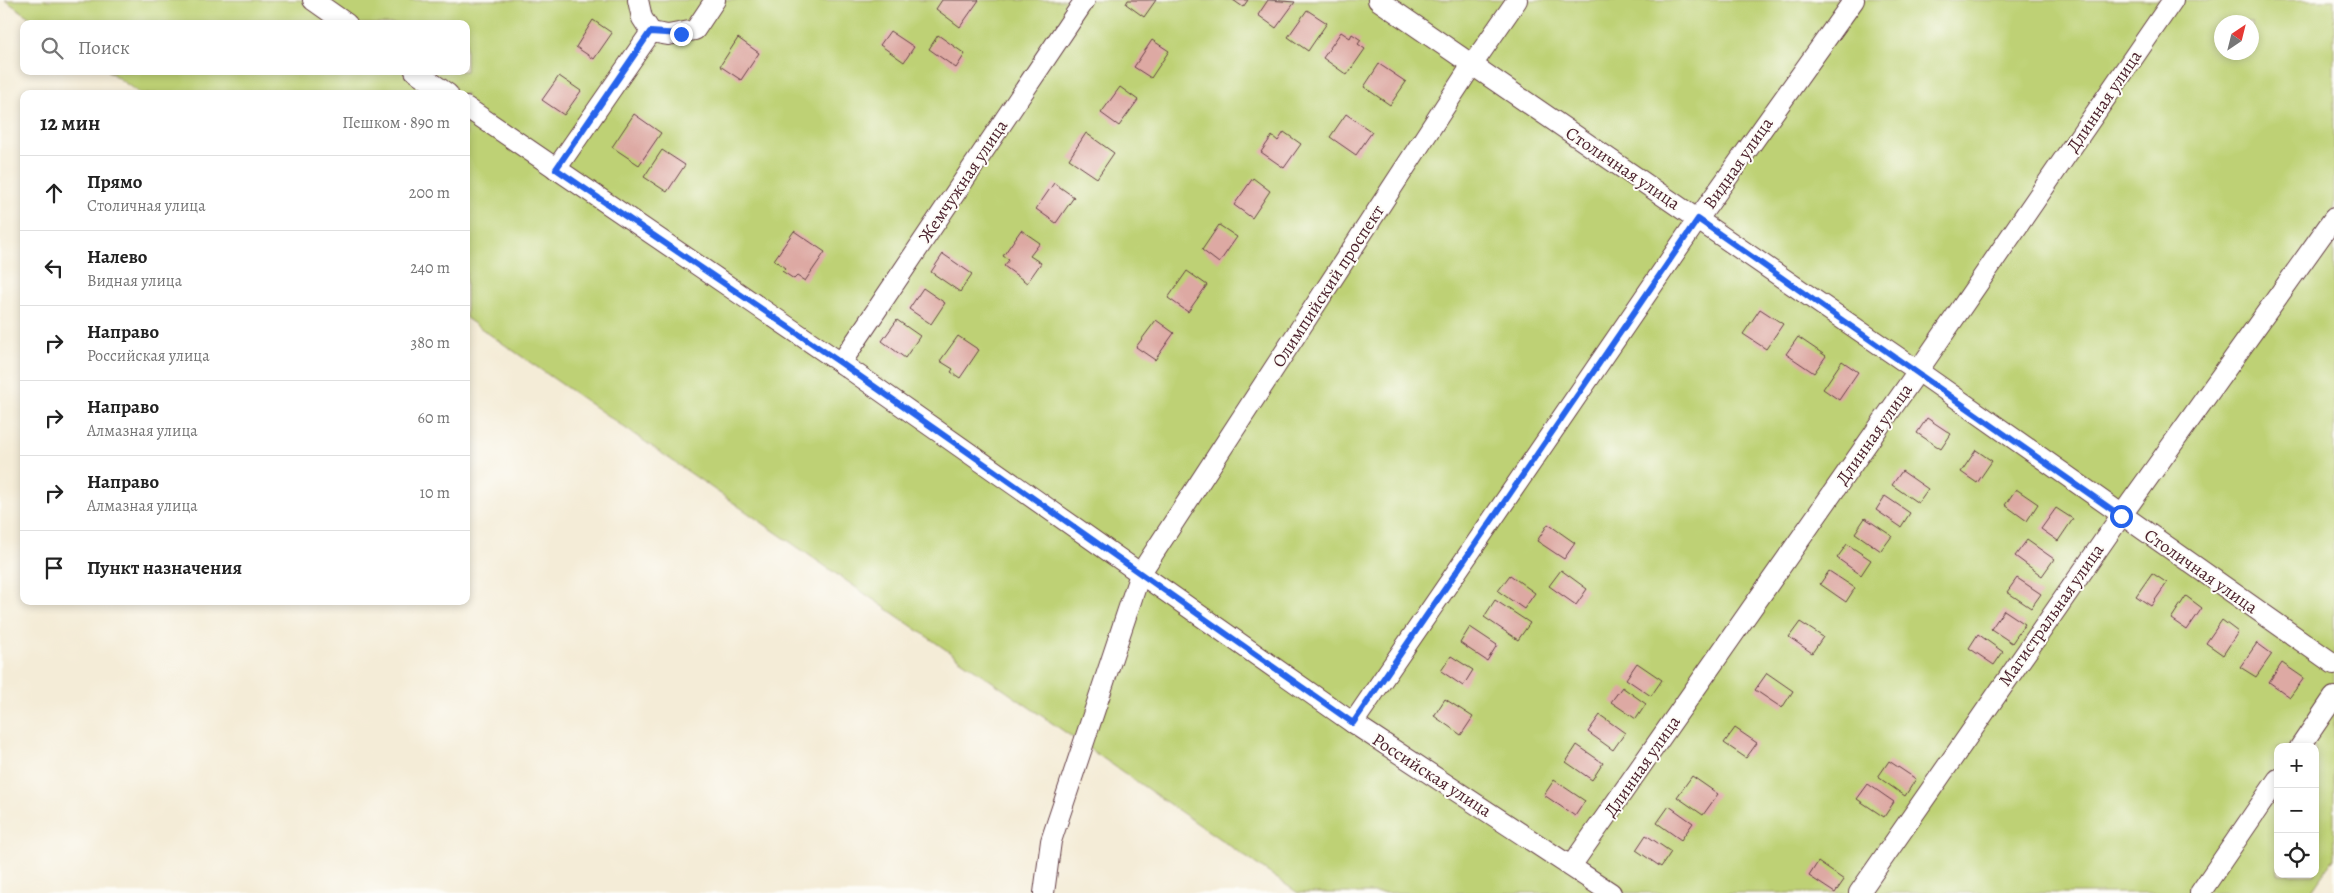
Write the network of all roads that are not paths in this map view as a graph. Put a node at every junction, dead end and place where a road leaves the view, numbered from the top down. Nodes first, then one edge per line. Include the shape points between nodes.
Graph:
1 (313, 0) edge
2 (638, 0) edge
3 (715, 0) edge
4 (1085, 0) edge
5 (1378, 0) edge
6 (1517, 0) edge
7 (1854, 0) edge
8 (2173, 0) edge
9 (341, 20) edge
10 (650, 32) junction
11 (1472, 64) junction
12 (422, 75) edge
13 (442, 90) edge
14 (470, 110) edge
15 (556, 169) junction
16 (2334, 218) edge
17 (1698, 219) junction
18 (841, 363) junction
19 (1918, 371) junction
20 (2121, 516) junction
21 (1140, 574) junction
22 (2334, 664) edge
23 (2334, 697) edge
24 (1353, 723) junction
25 (2303, 743) edge
26 (2274, 785) edge
27 (1571, 866) junction
28 (1044, 893) edge
29 (1611, 893) edge
30 (1858, 893) edge
31 (2200, 893) edge

1 - 9 street
2 - 10 street via 642,18
3 - 10 street via 695,30 668,35
4 - 18 street, Жемчужная улица
5 - 11 street, Столичная улица
6 - 11 street, Олимпийский проспект
7 - 17 street, Видная улица
8 - 19 street, Длинная улица
10 - 15 street
11 - 17 street, Столичная улица
11 - 21 street, Олимпийский проспект
12 - 13 street
14 - 15 street, Российская улица
15 - 18 street, Российская улица
16 - 20 street, Магистральная улица
17 - 19 street, Столичная улица
17 - 24 street, Видная улица
18 - 21 street, Российская улица
19 - 20 street, Столичная улица
19 - 27 street, Длинная улица
20 - 22 street, Столичная улица
20 - 30 street, Магистральная улица
21 - 24 street, Российская улица
21 - 28 street, Олимпийский проспект via 1051,841
23 - 25 street
24 - 27 street, Российская улица
26 - 31 street
27 - 29 street, Российская улица

